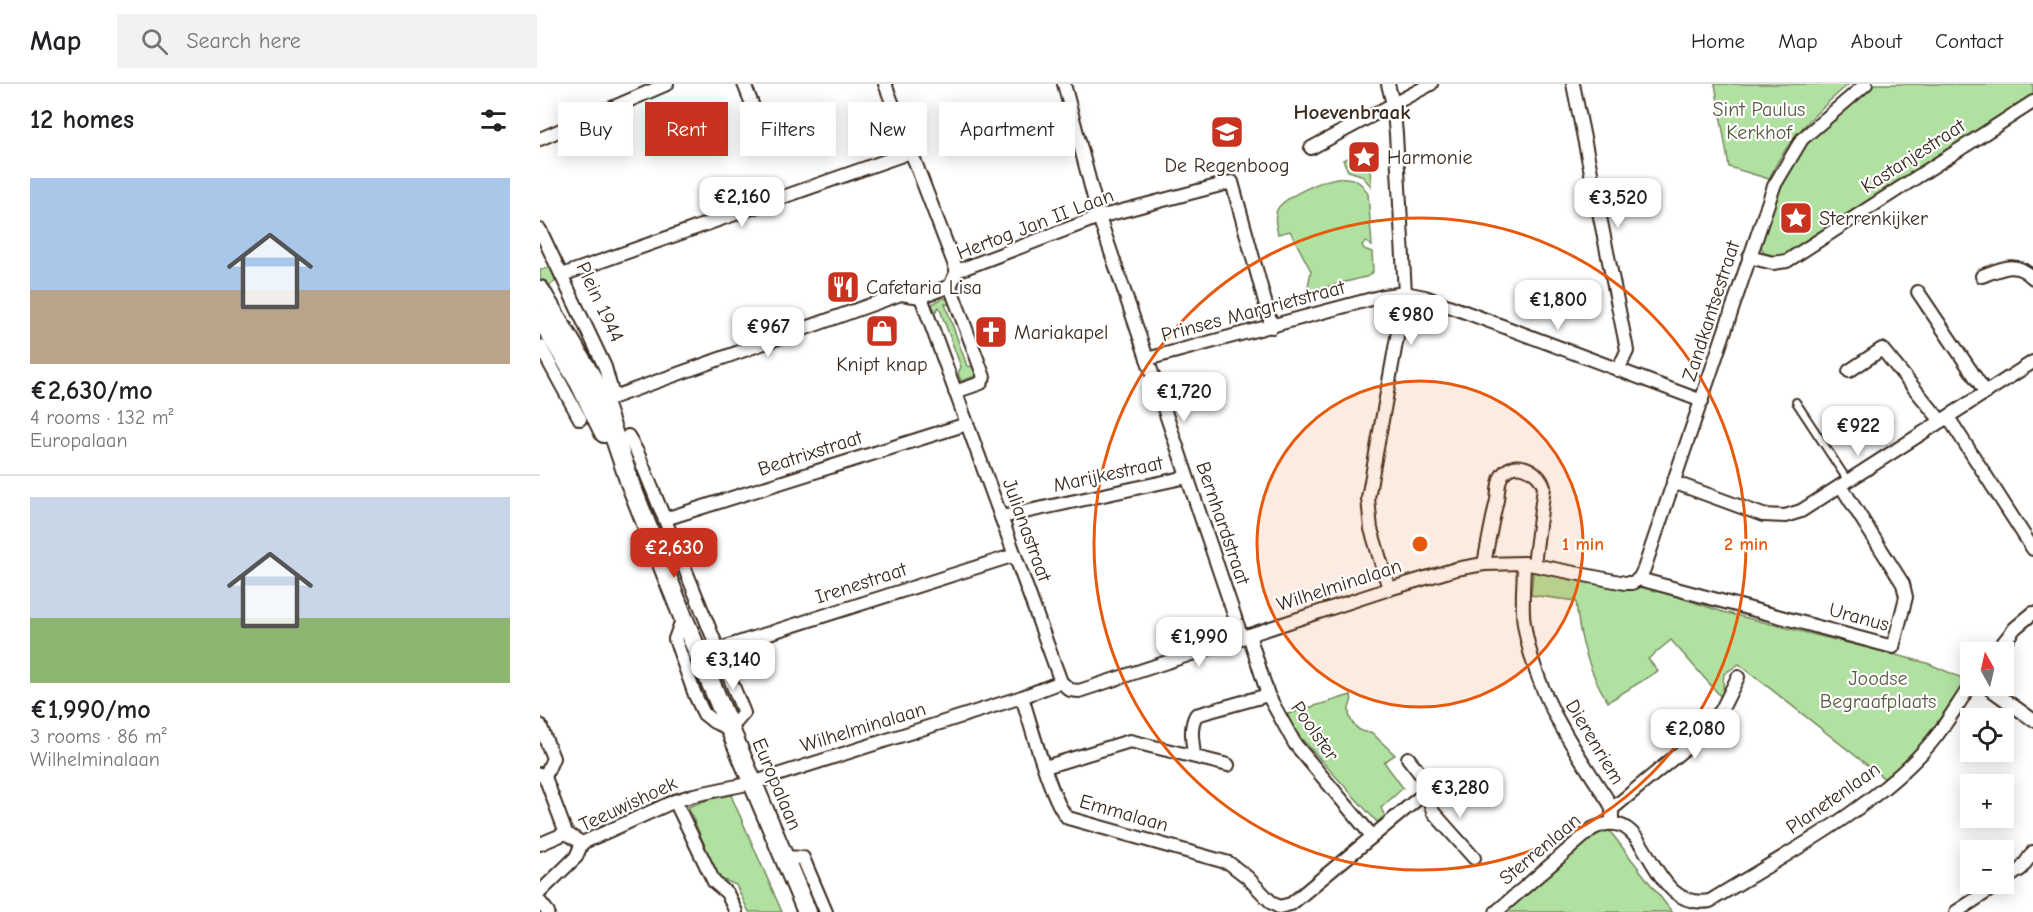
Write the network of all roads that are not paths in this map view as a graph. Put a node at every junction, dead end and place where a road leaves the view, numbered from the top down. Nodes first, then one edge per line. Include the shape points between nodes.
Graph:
1 (667, 84) edge
2 (744, 84) edge
3 (885, 84) edge
4 (1064, 84) edge
5 (1388, 84) edge
6 (1431, 84) edge
7 (1573, 84) edge
8 (1866, 84) edge
9 (751, 102) edge
10 (892, 102) edge
11 (2033, 102) edge
12 (1393, 104) junction
13 (540, 139) edge
14 (1311, 148) dead end
15 (900, 156) edge
16 (913, 156) edge
17 (1099, 217) junction
18 (540, 230) edge
19 (1749, 257) junction
20 (957, 271) junction
21 (562, 274) junction
22 (1982, 276) dead end
23 (2033, 278) edge
24 (950, 286) junction
25 (540, 290) edge
26 (1918, 292) dead end
27 (1405, 293) junction
28 (921, 297) junction
29 (540, 317) edge
30 (1272, 327) junction
31 (540, 346) edge
32 (1147, 359) junction
33 (2033, 362) edge
34 (1618, 370) junction
35 (1849, 371) dead end
36 (955, 392) junction
37 (1986, 393) junction
38 (1702, 401) junction
39 (1796, 402) dead end
40 (596, 405) junction
41 (1944, 419) junction
42 (967, 424) junction
43 (628, 436) dead end
44 (1187, 477) junction
45 (1673, 482) junction
46 (1845, 484) junction
47 (1001, 518) junction
48 (665, 519) junction
49 (2033, 549) edge
50 (1015, 555) junction
51 (1484, 564) junction
52 (1529, 564) junction
53 (1639, 579) junction
54 (1389, 589) junction
55 (2033, 613) edge
56 (1246, 636) junction
57 (2004, 642) edge
58 (719, 650) junction
59 (1738, 677) dead end
60 (1062, 682) junction
61 (1268, 695) junction
62 (1963, 696) edge
63 (2000, 696) edge
64 (1022, 697) junction
65 (2033, 720) edge
66 (540, 725) edge
67 (730, 729) junction
68 (1194, 756) junction
69 (1408, 758) dead end
70 (1228, 765) dead end
71 (1045, 767) junction
72 (543, 776) edge
73 (752, 783) junction
74 (1426, 792) junction
75 (675, 801) junction
76 (1612, 809) junction
77 (1612, 822) junction
78 (566, 833) junction
79 (1372, 836) junction
80 (582, 843) junction
81 (540, 844) edge
82 (2033, 852) edge
83 (784, 857) junction
84 (1474, 858) dead end
85 (2014, 873) edge
86 (540, 892) edge
87 (1984, 894) edge
88 (540, 902) edge
89 (1688, 909) edge
90 (548, 912) edge
91 (736, 912) edge
92 (807, 912) edge
93 (826, 912) edge
94 (1496, 912) edge
95 (1956, 912) edge

1 - 13 street
2 - 9 street
3 - 10 street
4 - 17 street, Bernhardstraat
5 - 12 street
6 - 12 street
7 - 34 street via 1627,351
8 - 19 street, Zandkantsestraat via 1802,139 1774,186
11 - 19 street, Kastanjestraat via 1787,261 1773,263
12 - 14 street
12 - 27 street
15 - 21 street
16 - 20 street
17 - 20 street, Hertog Jan II Laan
17 - 30 street, Hertog Jan II Laan via 1232,183
17 - 32 street, Bernhardstraat
18 - 21 street, Plein 1944
19 - 38 street, Zandkantsestraat
20 - 24 street, Hertog Jan II Laan
21 - 40 street, Plein 1944 via 605,368
22 - 23 street via 2007,266 2026,270
24 - 28 street, Hertog Jan II Laan
24 - 36 street via 984,377 981,383
25 - 40 main road, Plein 1944 via 591,376
26 - 37 street
27 - 30 street, Prinses Margrietstraat
27 - 34 street via 1425,297
27 - 54 street via 1368,498 1371,530
28 - 36 street, Julianastraat
28 - 40 street, Hertog Jan II Laan via 901,294
29 - 40 main road
30 - 32 street, Prinses Margrietstraat
31 - 40 street
32 - 44 street, Bernhardstraat
33 - 37 street
34 - 38 street
35 - 41 street via 1882,349
36 - 42 street, Julianastraat
37 - 41 street
38 - 45 street, Zandkantsestraat
39 - 46 lane
40 - 67 main road, Europalaan
41 - 46 street
41 - 49 street
42 - 47 street, Julianastraat
42 - 48 street, Beatrixstraat
43 - 48 street, Europalaan
44 - 47 street, Marijkestraat
44 - 56 street, Bernhardstraat
45 - 46 street via 1763,515 1785,516 1802,511
45 - 53 street, Zandkantsestraat
46 - 53 street, Uranus via 1904,584 1906,597 1893,647
47 - 50 street, Julianastraat
48 - 58 street, Europalaan
50 - 58 street, Irenestraat
50 - 60 street, Julianastraat
51 - 52 street, Wilhelminalaan
51 - 52 street, Dierenriem via 1501,477 1521,467 1537,473 1544,487
51 - 54 street, Wilhelminalaan
52 - 53 street, Wilhelminalaan via 1625,584
52 - 76 street, Dierenriem via 1523,622 1539,684 1565,736
54 - 56 street, Wilhelminalaan
55 - 57 street
56 - 60 street, Wilhelminalaan via 1079,691 1070,690
56 - 61 street, Poolster
58 - 67 street, Europalaan via 744,712
59 - 76 street via 1721,711 1699,737
60 - 64 street, Wilhelminalaan
61 - 68 street via 1196,715 1192,722
61 - 79 street, Poolster via 1295,744
62 - 89 street, Planetenlaan via 1930,744 1899,776 1846,816 1710,901
63 - 65 street
64 - 71 street, Emmalaan
64 - 73 street, Wilhelminalaan
66 - 72 street via 553,758
67 - 73 main road, Europalaan
68 - 70 street
68 - 71 street via 1130,741
69 - 74 street via 1422,776
71 - 79 street, Emmalaan via 1062,813 1068,818 1229,863 1279,907 1291,904
72 - 78 street
73 - 75 street, Teeuwishoek
73 - 83 main road, Europalaan
74 - 79 street
74 - 84 street via 1433,812
75 - 80 street, Teeuwishoek
75 - 91 street via 714,882 727,893
76 - 77 street, Dierenriem
77 - 89 street via 1629,832 1666,892
77 - 94 street, Sterrenlaan via 1592,829
78 - 80 street
78 - 81 street
80 - 86 street, Teeuwishoek via 576,857
82 - 85 street
83 - 92 main road, Europalaan
83 - 93 street, Europalaan via 803,858
87 - 95 street
88 - 90 street

